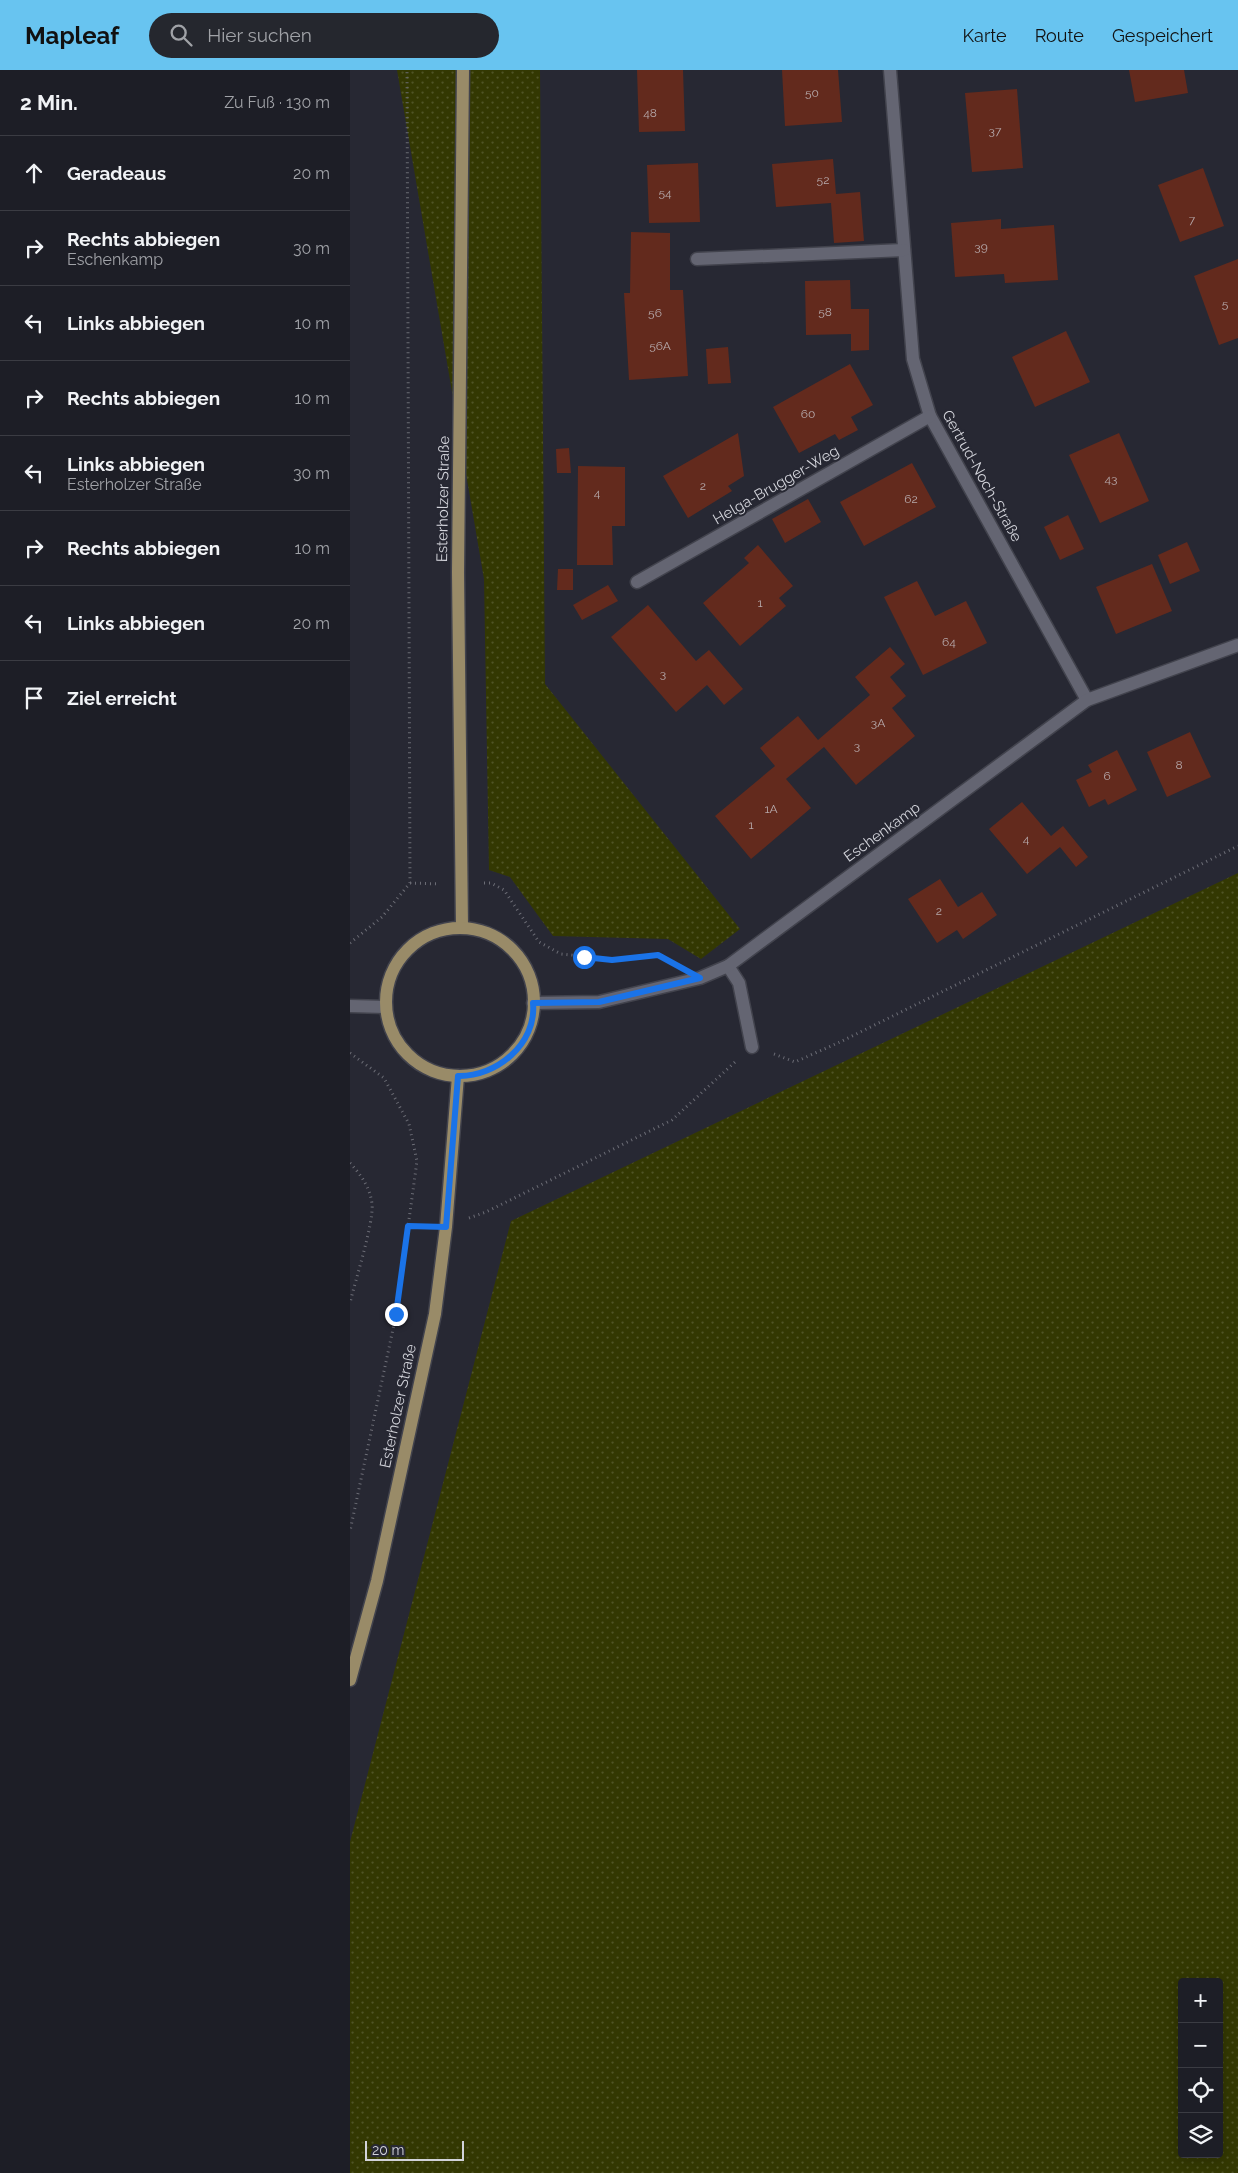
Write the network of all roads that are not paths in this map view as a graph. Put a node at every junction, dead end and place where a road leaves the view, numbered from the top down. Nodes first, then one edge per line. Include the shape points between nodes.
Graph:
1 (463, 70) edge
2 (890, 70) edge
3 (904, 250) junction
4 (697, 259) dead end
5 (930, 416) junction
6 (637, 582) dead end
7 (1238, 645) edge
8 (1088, 700) junction
9 (462, 927) junction
10 (728, 966) junction
11 (533, 1003) junction
12 (350, 1006) edge
13 (385, 1007) junction
14 (752, 1047) road end
15 (458, 1076) junction
16 (350, 1680) edge

1 - 9 main road, Esterholzer Straße via 458,563
2 - 3 street, Gertrud-Noch-Straße
3 - 4 street
3 - 5 street, Gertrud-Noch-Straße via 914,359
5 - 6 street, Helga-Brugger-Weg
5 - 8 street, Gertrud-Noch-Straße
7 - 8 street, Eschenkamp
8 - 10 street, Eschenkamp
9 - 11 main road via 486,932 507,944 523,963 532,985
9 - 13 main road via 437,931 415,942 398,960 387,983
10 - 11 street, Eschenkamp via 700,978 599,1002
10 - 14 street via 739,983
11 - 15 main road via 528,1033 514,1054 494,1068 471,1076
12 - 13 street
13 - 15 main road via 391,1031 404,1052 423,1067 446,1076
15 - 16 main road, Esterholzer Straße via 446,1227 435,1314 377,1582

